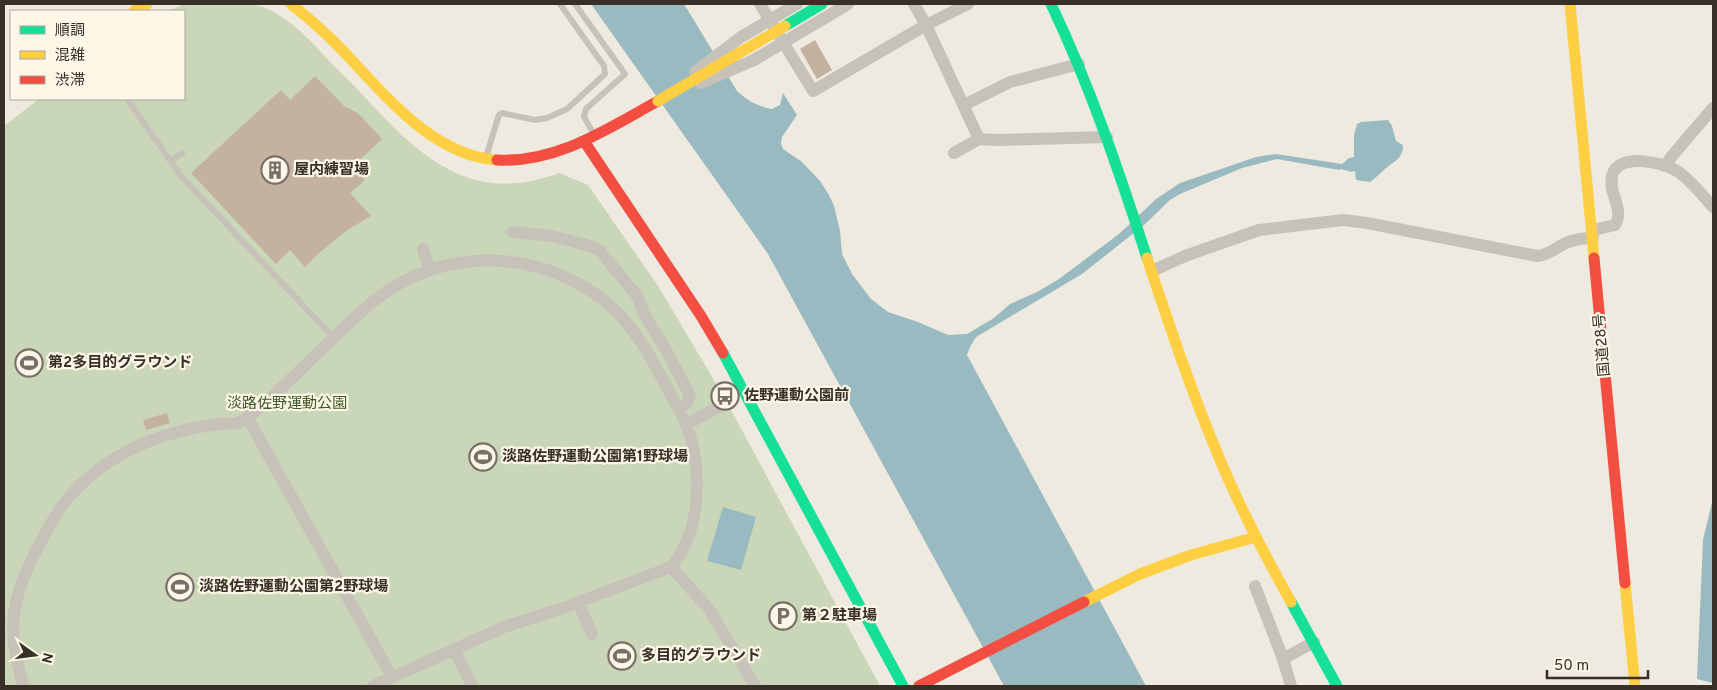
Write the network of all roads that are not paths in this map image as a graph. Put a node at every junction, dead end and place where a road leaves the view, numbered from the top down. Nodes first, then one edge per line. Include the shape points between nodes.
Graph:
1 (147, 4) edge
2 (291, 4) edge
3 (560, 4) edge
4 (575, 4) edge
5 (760, 4) edge
6 (797, 4) edge
7 (822, 4) edge
8 (848, 4) edge
9 (914, 4) edge
10 (968, 4) edge
11 (1051, 4) edge
12 (1570, 4) edge
13 (136, 10) edge
14 (926, 24) junction
15 (1079, 64) junction
16 (128, 100) edge
17 (658, 101) junction
18 (964, 105) junction
19 (1713, 108) edge
20 (595, 135) junction
21 (1107, 137) junction
22 (979, 139) junction
23 (584, 141) junction
24 (182, 153) dead end
25 (954, 153) dead end
26 (486, 160) junction
27 (171, 161) junction
28 (1665, 166) junction
29 (1713, 206) edge
30 (513, 232) dead end
31 (1593, 234) junction
32 (423, 249) dead end
33 (430, 270) junction
34 (1152, 271) junction
35 (302, 293) dead end
36 (296, 298) junction
37 (333, 337) junction
38 (731, 400) dead end
39 (679, 409) junction
40 (247, 416) junction
41 (687, 424) junction
42 (1256, 537) junction
43 (671, 567) junction
44 (1255, 586) dead end
45 (578, 602) junction
46 (592, 634) dead end
47 (1314, 642) junction
48 (454, 649) junction
49 (1283, 659) junction
50 (392, 677) junction
51 (23, 686) edge
52 (373, 686) edge
53 (472, 686) edge
54 (755, 686) edge
55 (903, 686) edge
56 (919, 686) edge
57 (1291, 686) edge
58 (1338, 686) edge
59 (1635, 686) edge

1 - 13 main road
2 - 26 main road via 320,27 425,132 461,152
3 - 26 lane via 604,66 605,74 567,109 547,118 535,120 499,115
4 - 20 lane via 625,74 586,109 584,117
5 - 14 street via 813,91
6 - 17 street, bridge via 741,37
7 - 17 main road, bridge
8 - 17 street, bridge via 754,60
9 - 14 street
10 - 14 street
11 - 15 main road
12 - 31 main road, 国道28号
14 - 18 street
15 - 18 street via 1010,82
15 - 21 main road
16 - 27 lane
17 - 20 main road
18 - 22 street
19 - 28 street
20 - 23 main road
21 - 22 street
21 - 34 main road
22 - 25 street
23 - 26 main road via 531,160
23 - 55 main road via 722,352
24 - 27 lane
27 - 36 lane
28 - 29 street via 1683,176
28 - 31 street via 1633,160 1622,163 1613,174 1612,184 1619,220 1615,225
30 - 39 street via 569,240 594,247 604,256 638,297 644,314 690,396
31 - 34 street via 1568,241 1552,252 1537,256 1343,220 1259,230
31 - 59 main road, 国道28号
32 - 33 street
33 - 37 street via 408,278 385,293
33 - 39 street via 484,259 508,261 554,273 582,286 607,303 636,335
34 - 42 main road via 1201,412
35 - 36 lane
36 - 37 lane via 321,319
37 - 40 street via 294,378
38 - 41 street
39 - 41 street
40 - 50 street
40 - 51 street via 240,422 217,424 147,442 103,466 63,504 31,558 17,596 14,647
41 - 43 street via 695,460 697,498 688,534 678,559
42 - 47 main road
42 - 56 main road via 1140,574
43 - 45 street
43 - 54 street via 709,609
44 - 49 street
45 - 46 street
45 - 48 street via 504,627
47 - 49 street
47 - 58 main road
48 - 50 street
48 - 53 street
49 - 57 street
50 - 52 street

